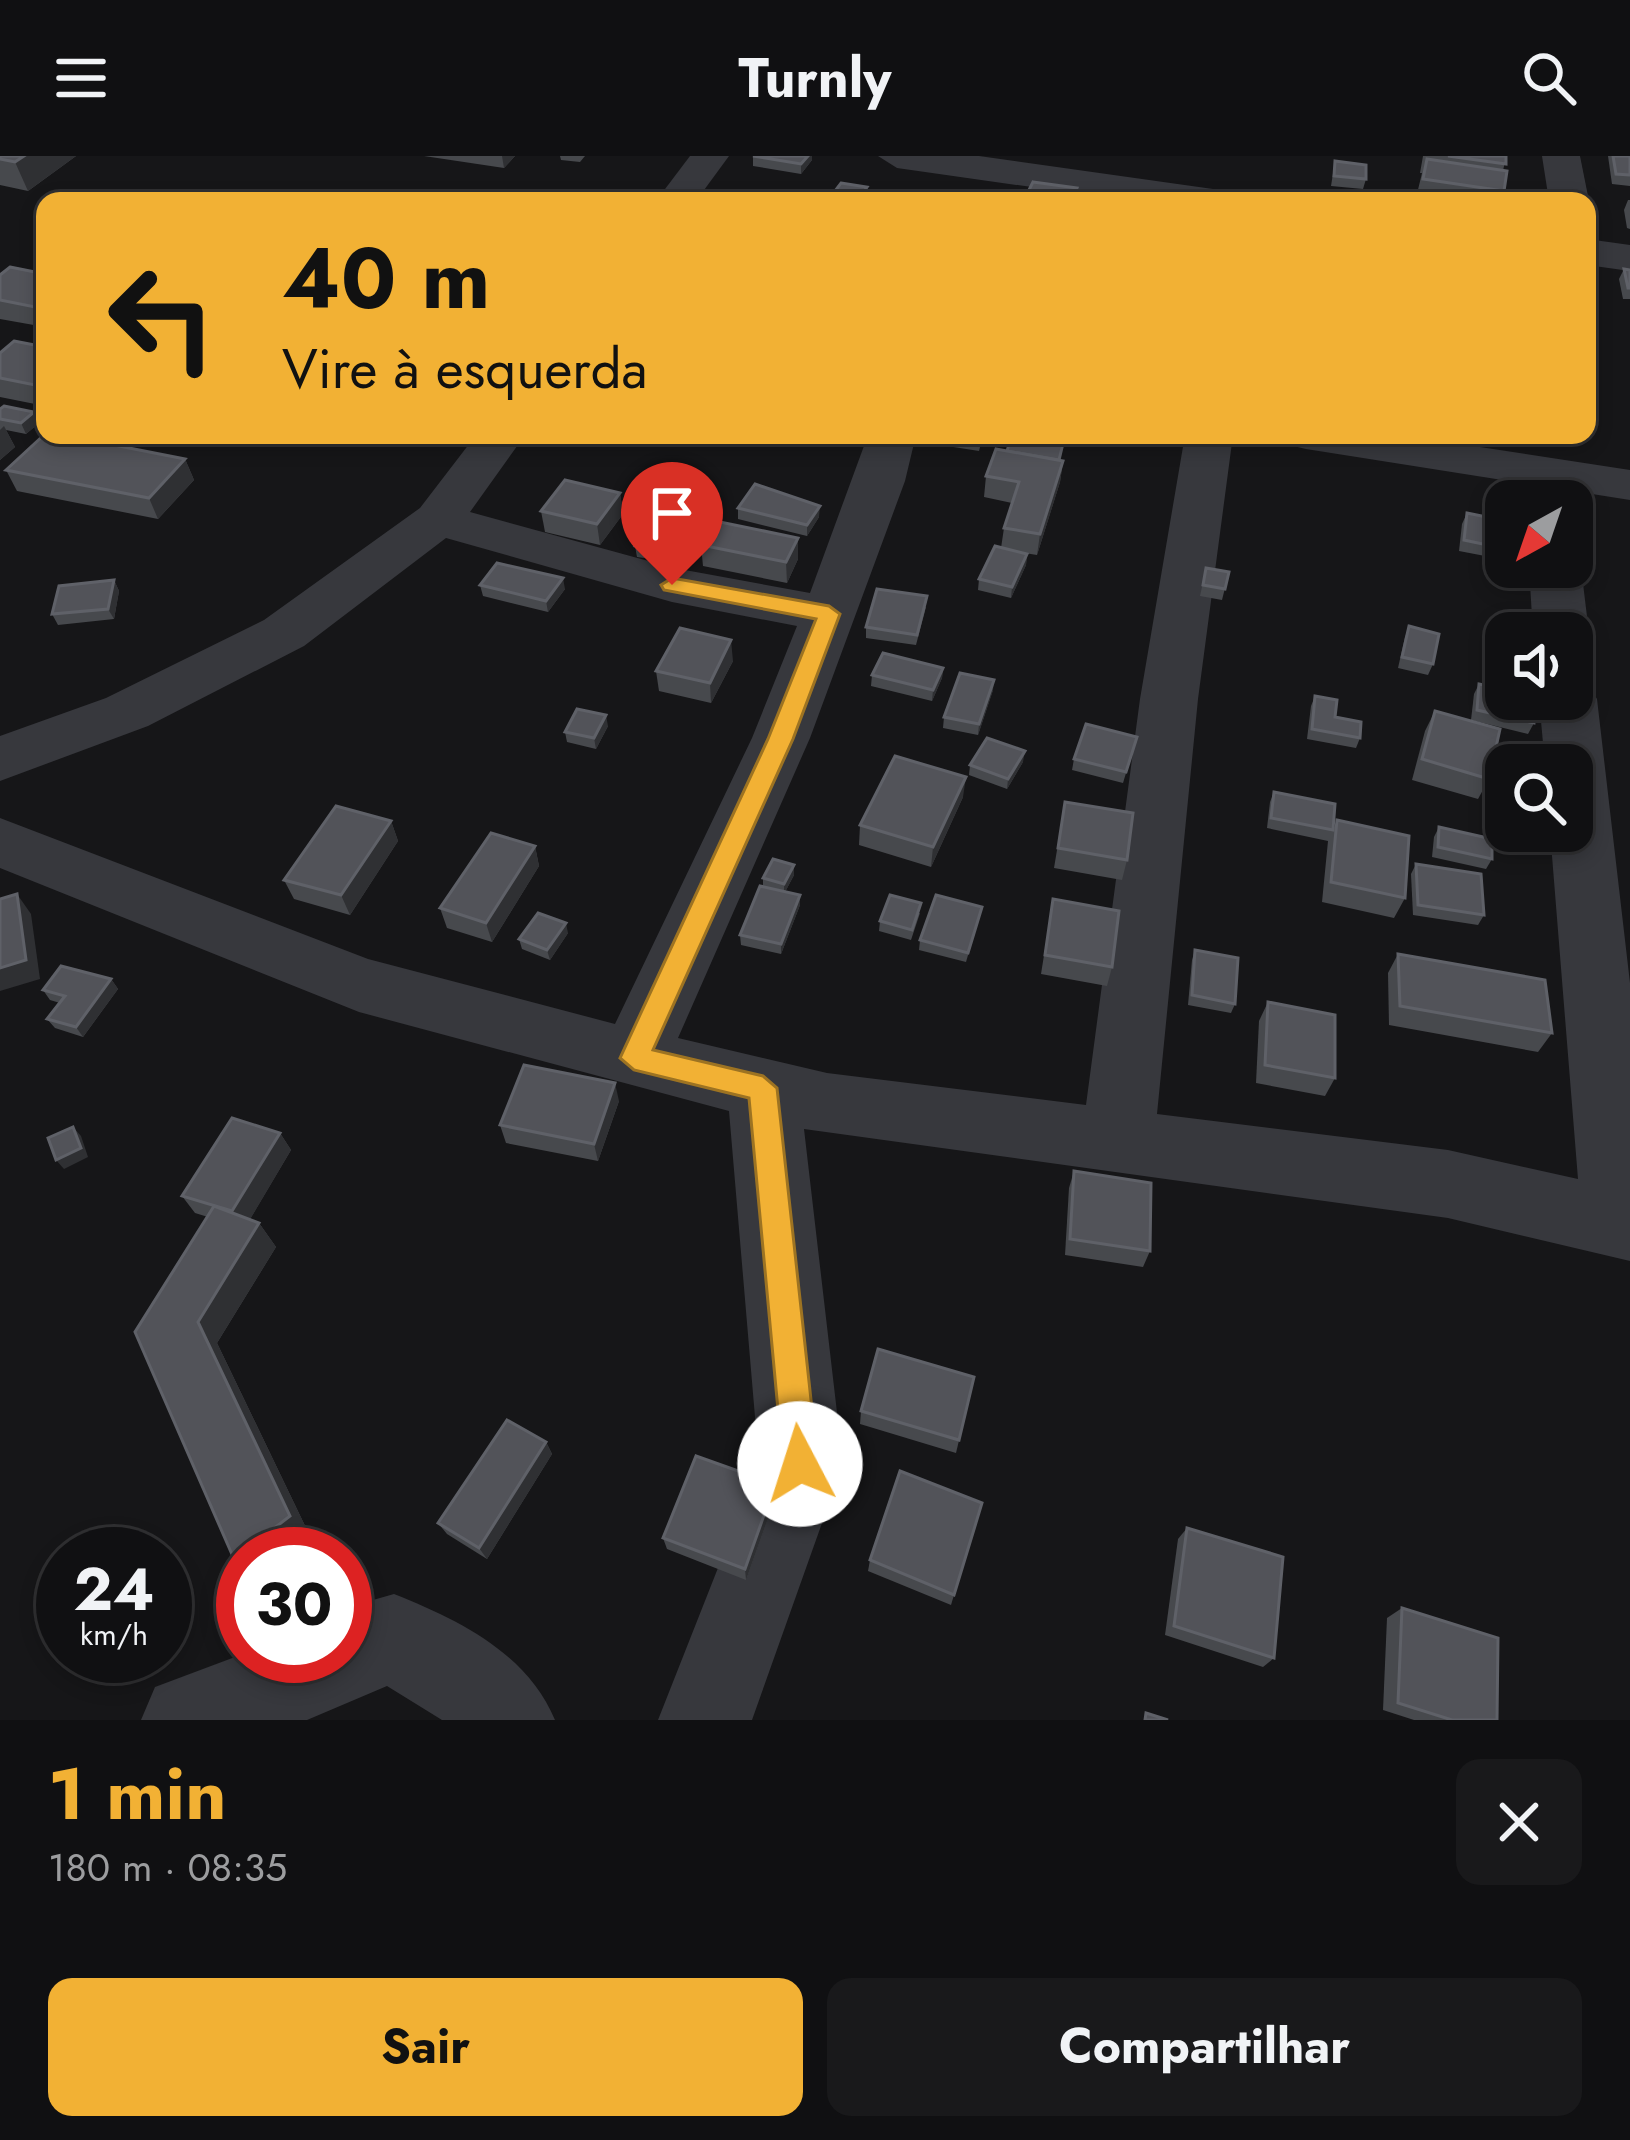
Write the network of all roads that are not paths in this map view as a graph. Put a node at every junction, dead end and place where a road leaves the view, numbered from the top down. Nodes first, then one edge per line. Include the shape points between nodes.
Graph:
1 (710, 156) edge
2 (897, 156) edge
3 (1561, 156) edge
4 (960, 174) edge
5 (683, 192) edge
6 (1129, 192) edge
7 (1567, 192) edge
8 (1596, 253) edge
9 (1630, 258) edge
10 (494, 444) edge
11 (889, 444) edge
12 (1208, 444) edge
13 (1348, 444) edge
14 (1518, 480) edge
15 (1593, 485) edge
16 (1630, 485) edge
17 (438, 519) junction
18 (829, 614) junction
19 (1570, 720) edge
20 (0, 759) edge
21 (0, 842) edge
22 (634, 1058) junction
23 (763, 1088) junction
24 (1118, 1143) junction
25 (1625, 1225) edge
26 (372, 1646) edge
27 (278, 1683) edge
28 (188, 1720) edge
29 (508, 1720) edge
30 (705, 1720) edge

1 - 5 street
2 - 4 street
3 - 7 street
4 - 6 street
8 - 9 street
10 - 17 street
11 - 18 street
12 - 24 street
13 - 14 street
15 - 16 street
17 - 18 street via 672,585
17 - 20 street via 284,633 127,712
18 - 22 street via 781,739
19 - 25 street
21 - 22 street via 359,984
22 - 23 street
23 - 24 street via 890,1114
23 - 30 street via 800,1464
24 - 25 street via 1448,1184
26 - 29 street via 394,1639 481,1691
27 - 28 street via 220,1717

